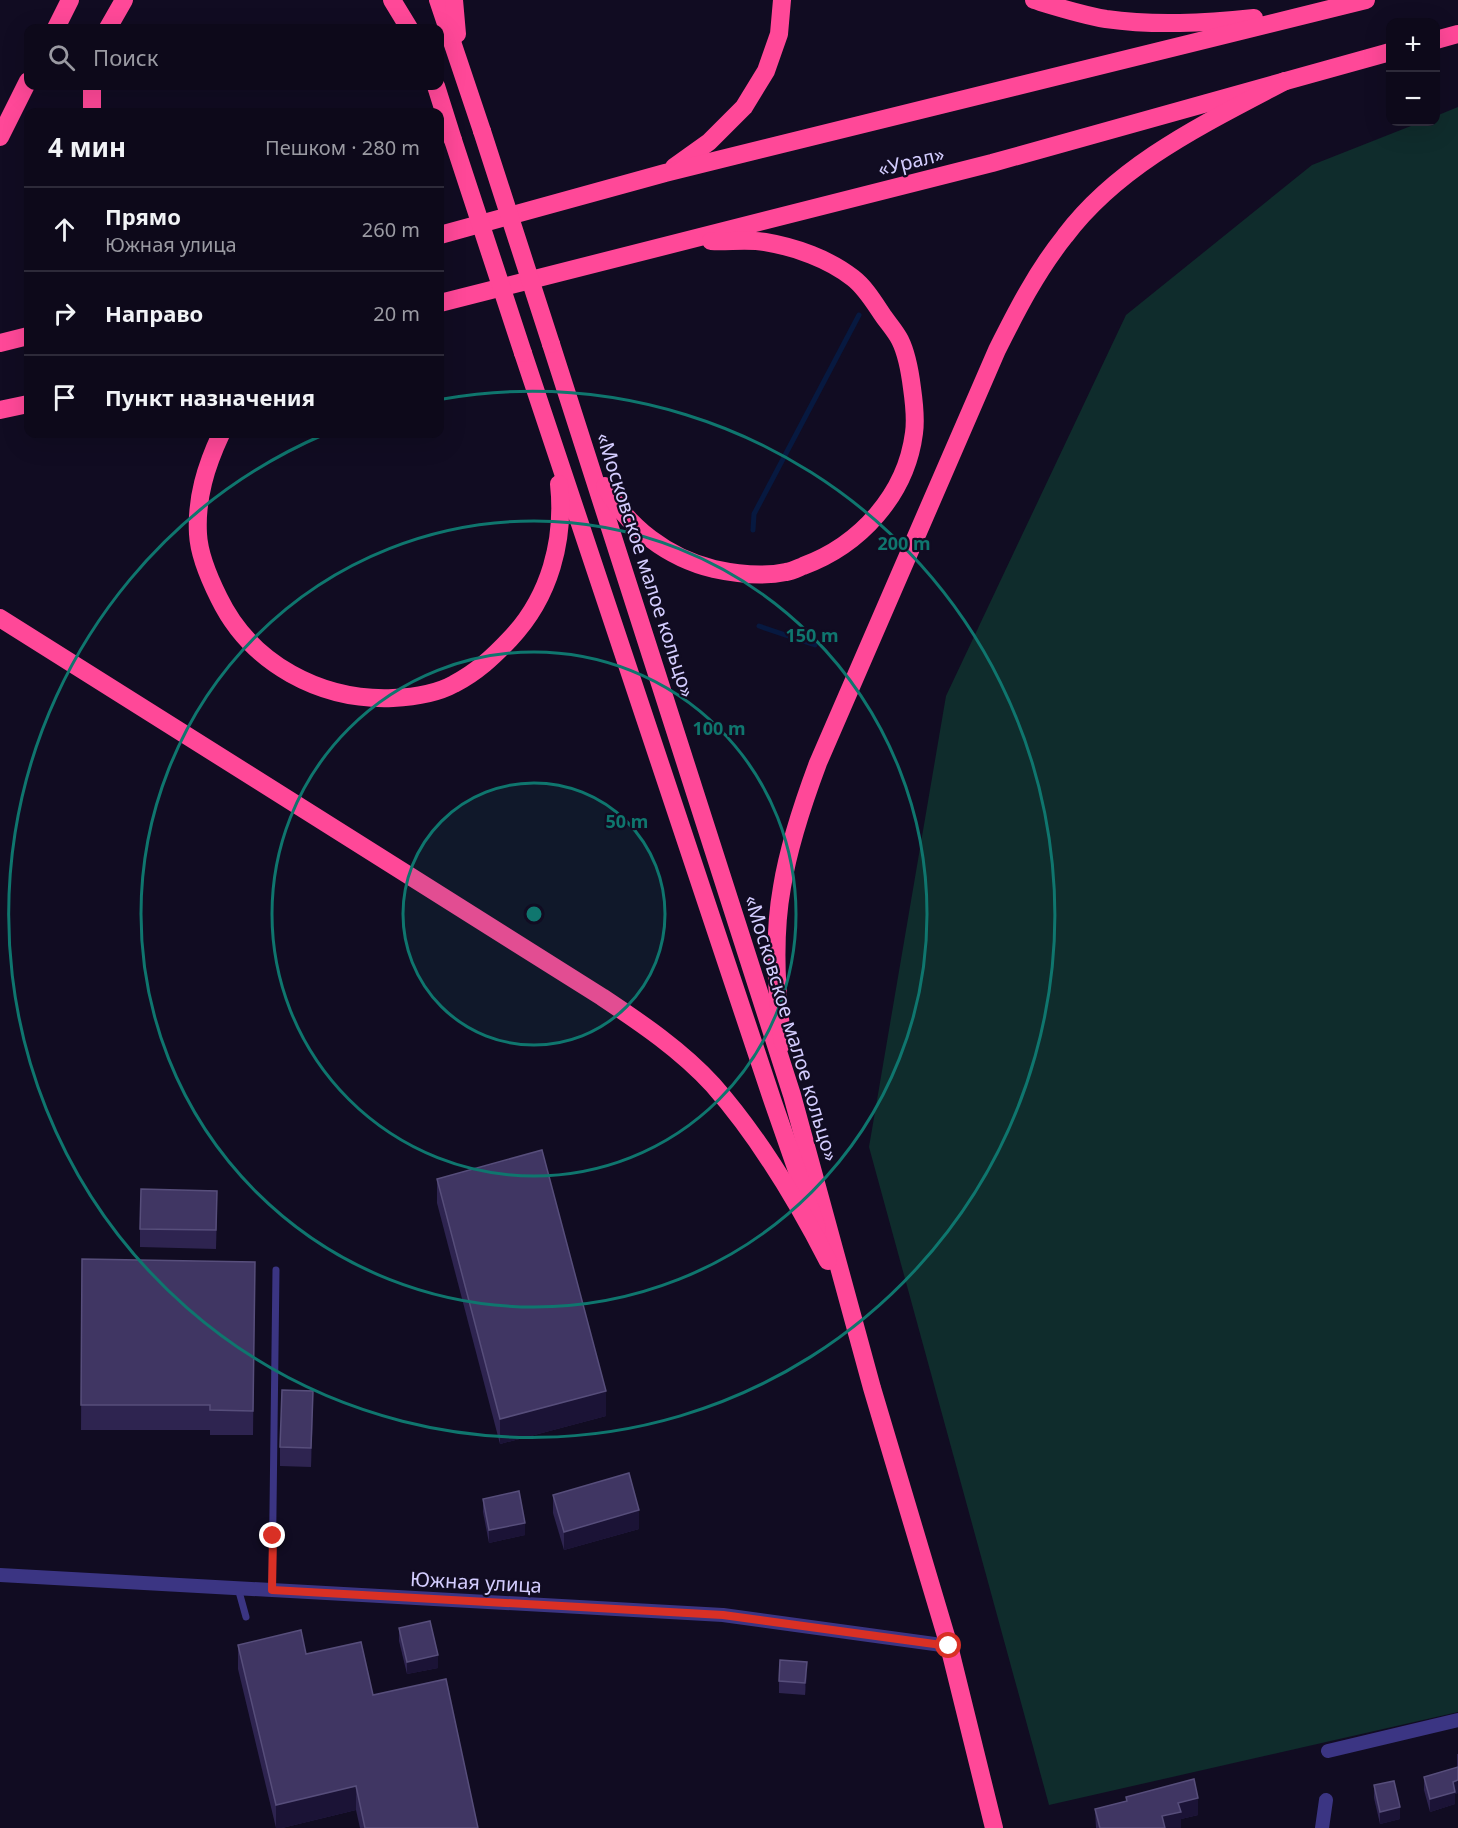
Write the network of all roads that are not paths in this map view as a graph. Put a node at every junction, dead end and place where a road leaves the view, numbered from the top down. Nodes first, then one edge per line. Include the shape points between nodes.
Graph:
1 (70, 0) edge
2 (124, 0) edge
3 (392, 0) edge
4 (407, 0) edge
5 (438, 0) edge
6 (454, 0) edge
7 (782, 0) edge
8 (1034, 0) edge
9 (1366, 0) edge
10 (1331, 9) junction
11 (58, 24) edge
12 (110, 24) edge
13 (407, 24) edge
14 (416, 24) edge
15 (1458, 34) edge
16 (1440, 39) edge
17 (1386, 53) edge
18 (459, 63) junction
19 (1285, 81) junction
20 (24, 89) edge
21 (92, 90) edge
22 (437, 90) edge
23 (92, 108) edge
24 (443, 108) edge
25 (444, 111) edge
26 (0, 137) edge
27 (665, 173) junction
28 (444, 234) edge
29 (685, 241) junction
30 (444, 302) edge
31 (24, 337) edge
32 (0, 343) edge
33 (24, 405) edge
34 (0, 410) edge
35 (577, 424) junction
36 (548, 429) junction
37 (219, 438) edge
38 (0, 618) edge
39 (792, 1095) junction
40 (828, 1261) junction
41 (276, 1270) dead end
42 (872, 1388) junction
43 (0, 1575) edge
44 (238, 1588) junction
45 (272, 1590) junction
46 (246, 1617) dead end
47 (949, 1646) junction
48 (1458, 1720) edge
49 (1328, 1751) dead end
50 (1326, 1800) dead end
51 (994, 1828) edge
52 (1322, 1828) edge

1 - 11 highway
2 - 12 highway
3 - 13 highway
4 - 14 highway
5 - 18 highway, «Московское малое кольцо»
6 - 18 highway
7 - 27 highway via 779,34 766,70 744,108 709,142
8 - 10 highway via 1105,19 1156,24
9 - 10 highway
10 - 27 highway
15 - 16 highway
17 - 19 highway, «Урал»
18 - 35 highway, «Московское малое кольцо», bridge
19 - 29 highway, «Урал» via 992,163
19 - 39 highway via 1183,135 1128,173 1088,209 1038,273 997,350 818,763 789,851 781,889 777,978
20 - 26 highway
21 - 23 highway
22 - 24 highway, «Московское малое кольцо», bridge
25 - 36 highway, «Московское малое кольцо», bridge
27 - 28 highway
29 - 30 highway, «Урал»
29 - 35 highway via 764,242 800,251 854,279 873,300 900,340 910,369 914,400 914,433 893,493 859,535 813,562 786,572 758,574 706,567 676,555 632,524 605,487
31 - 32 highway
33 - 34 highway
35 - 39 highway, «Московское малое кольцо»
36 - 37 highway via 559,481 559,536 548,581 536,605 521,628 489,662 453,685 416,697 373,699 339,694 278,667 251,644 226,613 208,576 198,536 199,495
36 - 40 highway, «Московское малое кольцо»
38 - 40 highway via 648,1028 712,1084 740,1119
39 - 42 highway, «Московское малое кольцо»
40 - 42 highway, «Московское малое кольцо»
41 - 45 lane
42 - 47 highway, «Московское малое кольцо»
43 - 44 street, Южная улица
44 - 45 street, Южная улица
44 - 46 lane
45 - 47 street, Южная улица via 723,1615
47 - 51 highway, «Московское малое кольцо»
48 - 49 street
50 - 52 street

